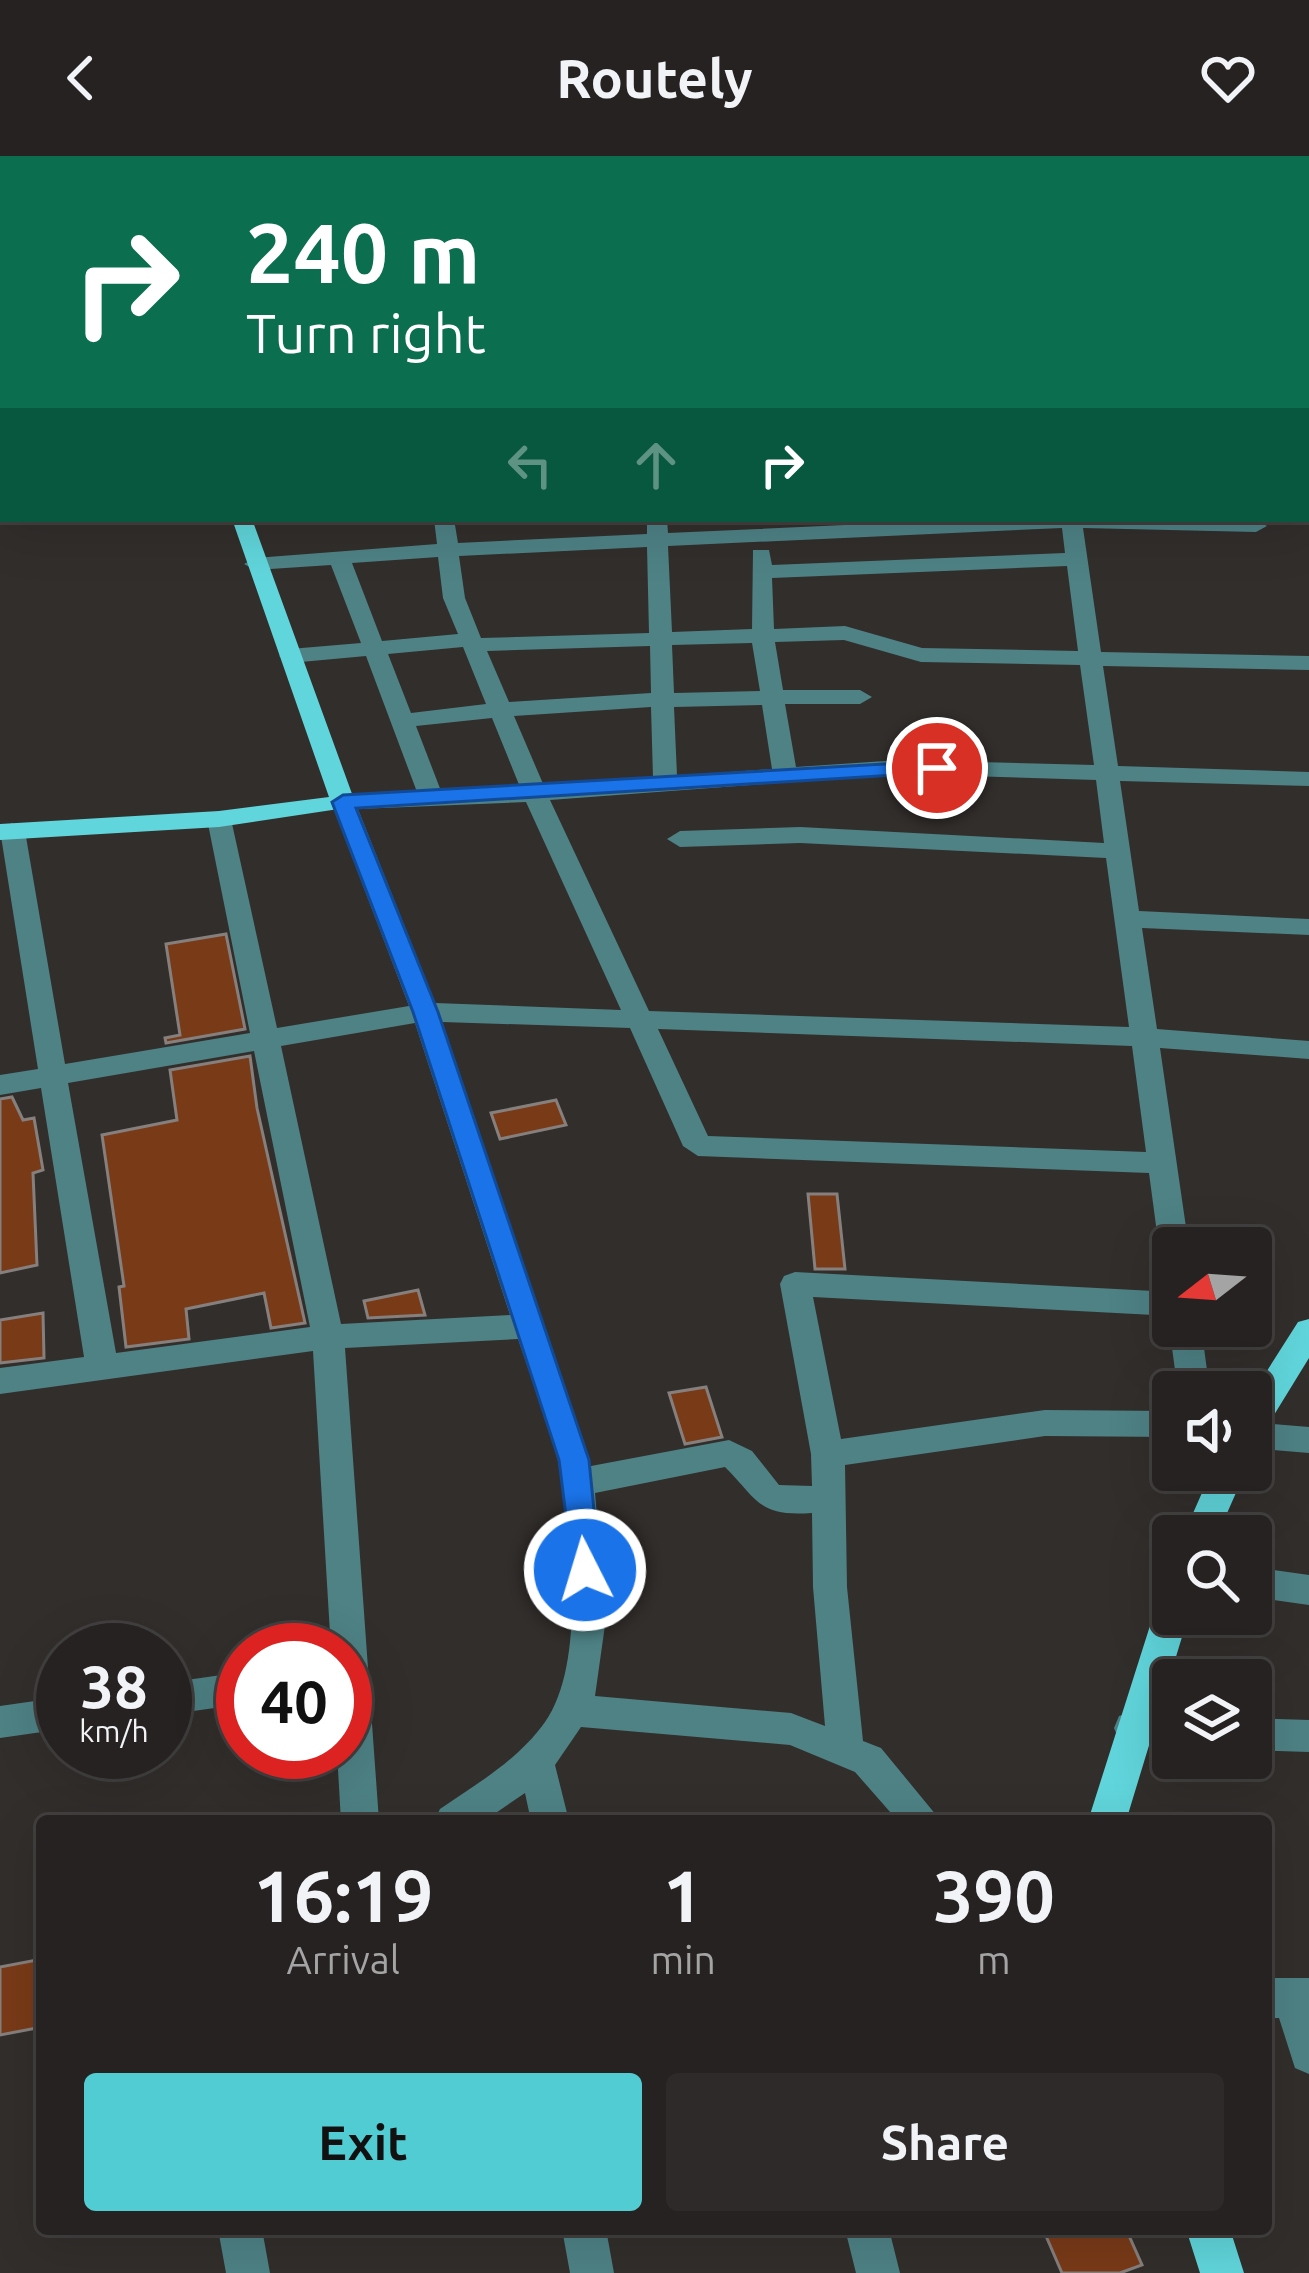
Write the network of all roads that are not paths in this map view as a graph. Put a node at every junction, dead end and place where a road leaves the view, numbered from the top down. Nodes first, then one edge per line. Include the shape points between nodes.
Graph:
1 (243, 522) edge
2 (444, 522) edge
3 (1008, 522) edge
4 (1071, 522) edge
5 (1133, 522) edge
6 (873, 525) edge
7 (1256, 526) dead end
8 (759, 528) edge
9 (658, 530) edge
10 (445, 550) junction
11 (339, 558) junction
12 (1076, 560) junction
13 (255, 564) junction
14 (762, 572) junction
15 (763, 633) junction
16 (661, 636) junction
17 (472, 642) junction
18 (374, 647) junction
19 (290, 656) junction
20 (1090, 657) junction
21 (1309, 663) edge
22 (773, 697) junction
23 (860, 697) dead end
24 (662, 698) junction
25 (499, 708) junction
26 (403, 722) junction
27 (1105, 773) junction
28 (785, 774) junction
29 (1309, 779) edge
30 (665, 783) junction
31 (535, 794) junction
32 (432, 798) junction
33 (343, 802) junction
34 (219, 819) junction
35 (6, 831) edge
36 (680, 839) dead end
37 (1116, 850) junction
38 (1125, 919) junction
39 (1309, 927) edge
40 (425, 1012) junction
41 (640, 1019) junction
42 (1144, 1036) junction
43 (265, 1037) junction
44 (1309, 1050) edge
45 (53, 1077) junction
46 (0, 1085) edge
47 (1162, 1163) junction
48 (1171, 1227) edge
49 (1152, 1303) edge
50 (529, 1326) junction
51 (1309, 1331) edge
52 (328, 1337) junction
53 (101, 1367) junction
54 (0, 1381) edge
55 (1272, 1390) edge
56 (1152, 1421) edge
57 (1272, 1437) edge
58 (1309, 1440) edge
59 (828, 1454) junction
60 (576, 1483) junction
61 (828, 1498) junction
62 (1272, 1585) edge
63 (1309, 1590) edge
64 (345, 1623) edge
65 (1164, 1635) edge
66 (570, 1710) junction
67 (36, 1717) edge
68 (0, 1722) edge
69 (1132, 1728) junction
70 (1152, 1729) edge
71 (1272, 1735) edge
72 (1309, 1736) edge
73 (846, 1751) junction
74 (536, 1761) junction
75 (357, 1779) edge
76 (360, 1815) edge
77 (461, 1815) edge
78 (549, 1815) edge
79 (917, 1815) edge
80 (1109, 1815) edge
81 (1290, 1998) edge
82 (1309, 2054) edge
83 (241, 2235) edge
84 (585, 2235) edge
85 (868, 2235) edge
86 (1210, 2235) edge
87 (248, 2273) edge
88 (592, 2273) edge
89 (878, 2273) edge
90 (1222, 2273) edge

1 - 13 main road
2 - 10 street
3 - 6 street
4 - 12 street
5 - 7 street
6 - 8 street
8 - 9 street
8 - 14 street
9 - 10 street
9 - 16 street
10 - 11 street
10 - 17 street
11 - 13 street
11 - 18 street
12 - 14 street
12 - 20 street
13 - 19 main road
14 - 15 street
15 - 16 street
15 - 20 street via 845,633 921,655
15 - 22 street
16 - 17 street
16 - 24 street
17 - 18 street
17 - 25 street
18 - 19 street
18 - 26 street
19 - 33 main road
20 - 21 street
20 - 27 street
22 - 23 street
22 - 24 street
22 - 28 street
24 - 25 street
24 - 30 street
25 - 26 street
25 - 31 street
26 - 32 street
27 - 28 street via 900,766
27 - 29 street
27 - 37 street
28 - 30 street
30 - 31 street
31 - 32 street
31 - 41 street
32 - 33 street
33 - 34 main road
33 - 40 street
34 - 35 main road
34 - 43 street
35 - 45 street
36 - 37 street via 800,835
37 - 38 street
38 - 39 street
38 - 42 street
40 - 41 street
40 - 43 street
40 - 50 street
41 - 42 street
41 - 47 street via 698,1146
42 - 44 street
42 - 47 street
43 - 45 street
43 - 52 street
45 - 46 street
45 - 53 street
47 - 48 street
49 - 59 street via 795,1284
50 - 52 street
50 - 60 street
51 - 55 main road
52 - 53 street
52 - 64 street
53 - 54 street
56 - 59 street
57 - 58 street
59 - 61 street
60 - 61 street via 729,1453 774,1498
60 - 66 street via 589,1614
61 - 73 street
62 - 63 street
65 - 69 main road
66 - 73 street via 791,1729
66 - 74 street
67 - 68 street
69 - 70 street
69 - 80 main road
71 - 72 street
73 - 79 street via 868,1760
74 - 77 street
74 - 78 street
75 - 76 street
81 - 82 street
83 - 87 street
84 - 88 street
85 - 89 street
86 - 90 main road

